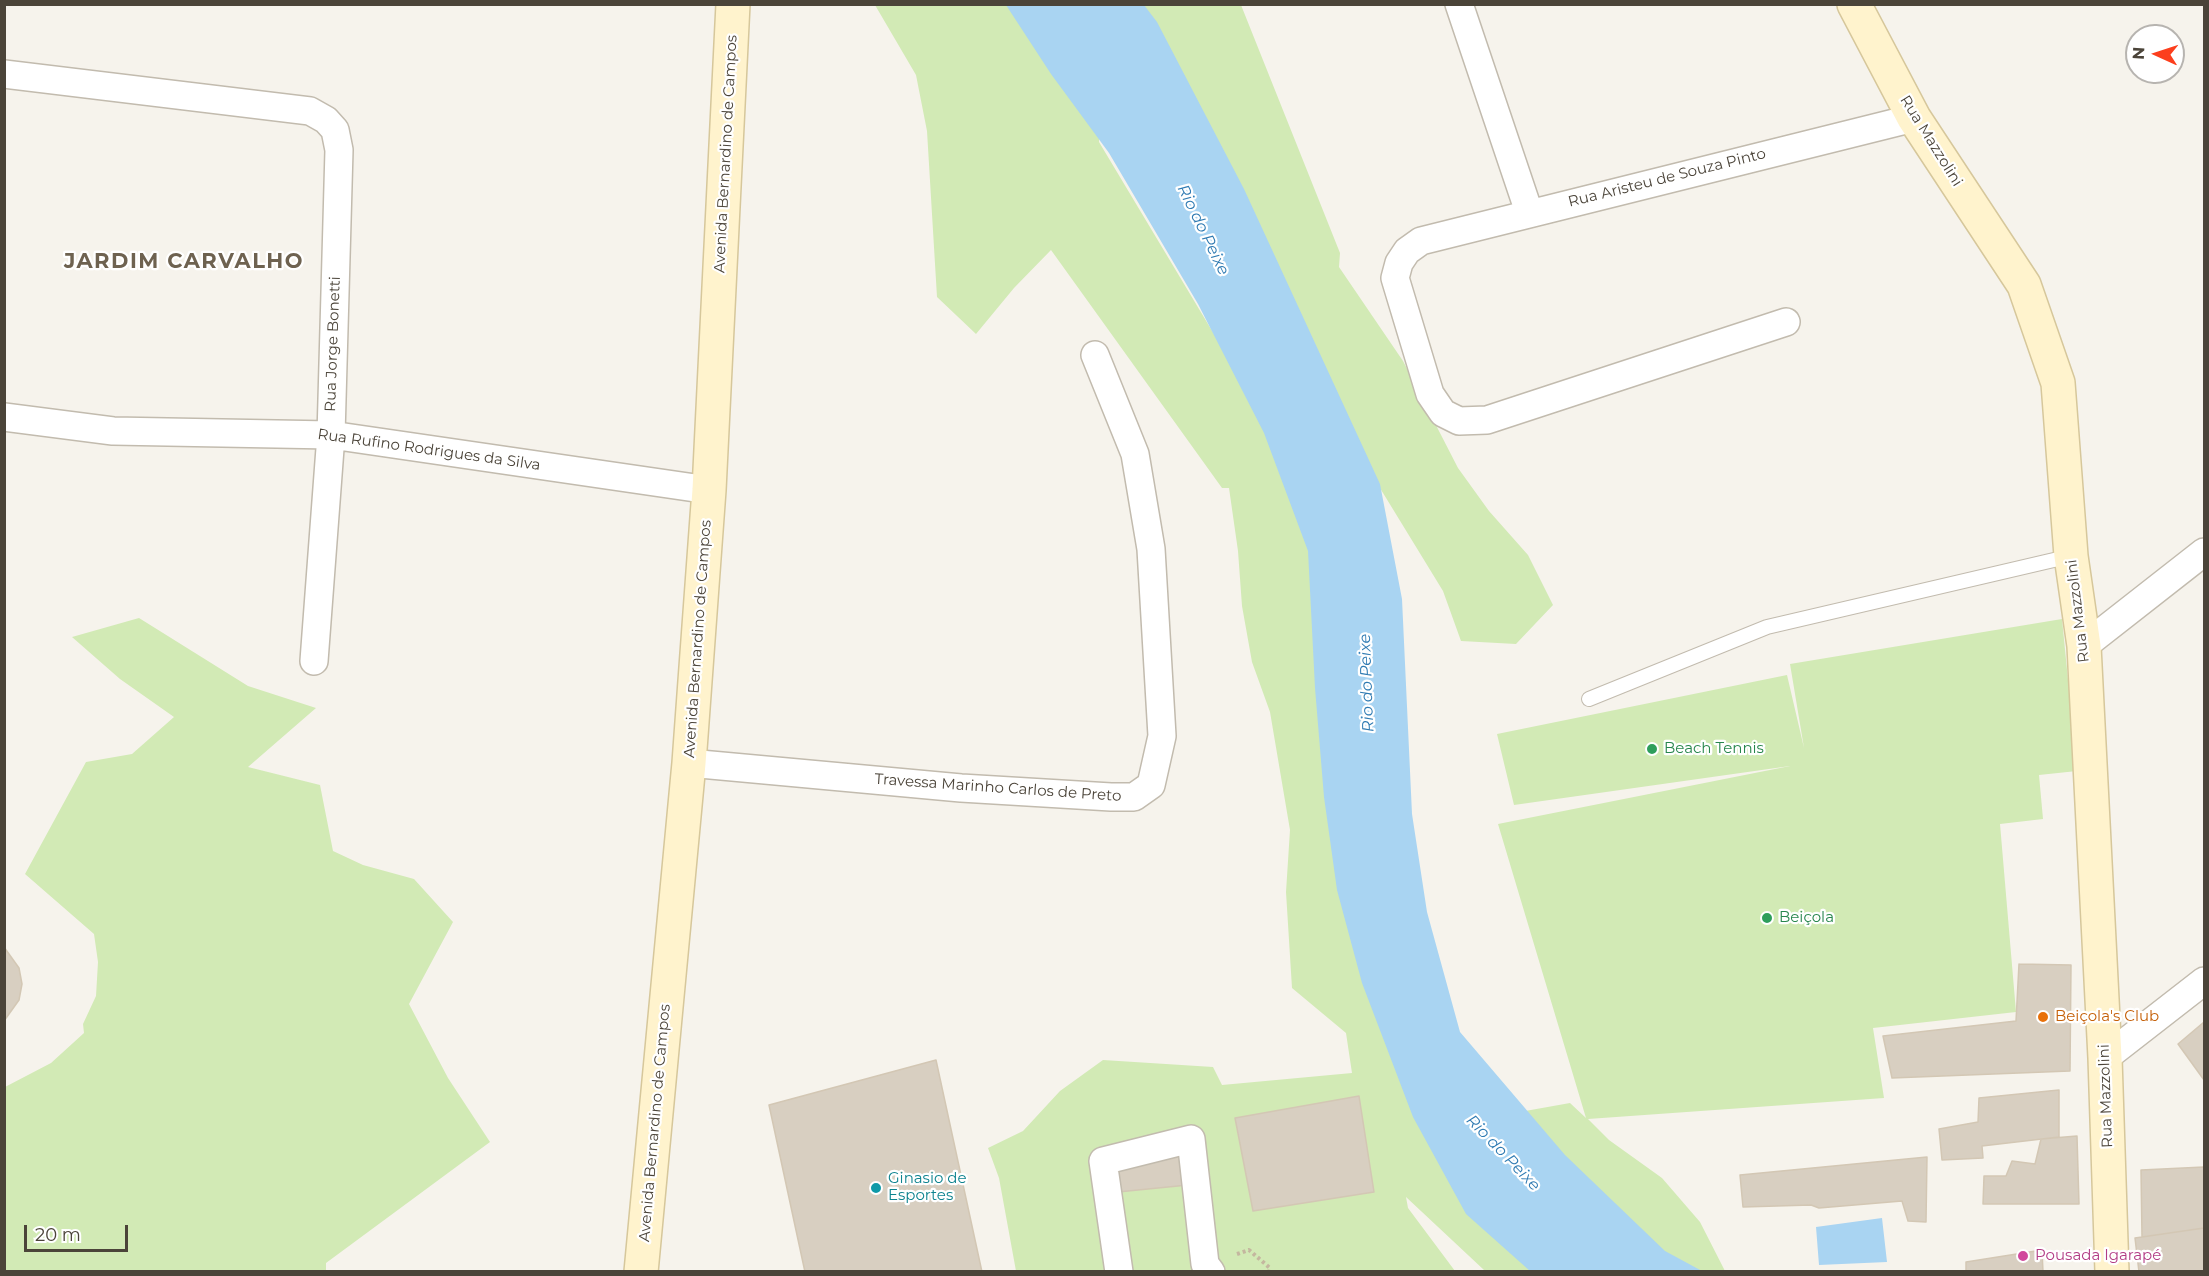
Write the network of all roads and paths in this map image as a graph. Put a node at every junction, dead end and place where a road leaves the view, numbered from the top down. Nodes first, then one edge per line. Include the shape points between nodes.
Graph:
1 (734, 4) edge
2 (1459, 4) edge
3 (1854, 4) edge
4 (4, 74) edge
5 (1914, 118) junction
6 (1529, 212) junction
7 (1786, 322) dead end
8 (1095, 355) dead end
9 (4, 417) edge
10 (331, 435) junction
11 (709, 490) junction
12 (2205, 552) edge
13 (2071, 556) junction
14 (2084, 646) junction
15 (314, 661) dead end
16 (1589, 699) dead end
17 (689, 763) junction
18 (2205, 981) edge
19 (2105, 1058) junction
20 (641, 1272) edge
21 (1119, 1272) edge
22 (1211, 1272) edge
23 (2112, 1272) edge

1 - 11 street, Avenida Bernardino de Campos
2 - 6 street
3 - 5 street, Rua Mazzolini
4 - 10 street, Rua Jorge Bonetti via 310,111 326,120 335,130 339,150
5 - 6 street, Rua Aristeu de Souza Pinto
5 - 13 street, Rua Mazzolini via 2024,285 2058,383
6 - 7 street, Rua Aristeu de Souza Pinto via 1421,241 1399,263 1395,278 1430,394 1443,412 1459,421 1487,420
8 - 17 street, Travessa Marinho Carlos de Preto via 1135,454 1151,549 1162,736 1151,785 1134,797 1111,797 960,788
9 - 10 street, Rua Rufino Rodrigues da Silva via 113,431
10 - 11 street, Rua Rufino Rodrigues da Silva
10 - 15 street, Rua Jorge Bonetti
11 - 17 street, Avenida Bernardino de Campos
12 - 14 street
13 - 14 street, Rua Mazzolini
13 - 16 lane via 1767,627
14 - 19 street, Rua Mazzolini
17 - 20 street, Avenida Bernardino de Campos
18 - 19 street
19 - 23 street, Rua Mazzolini
21 - 22 street via 1103,1161 1191,1139 1205,1264

